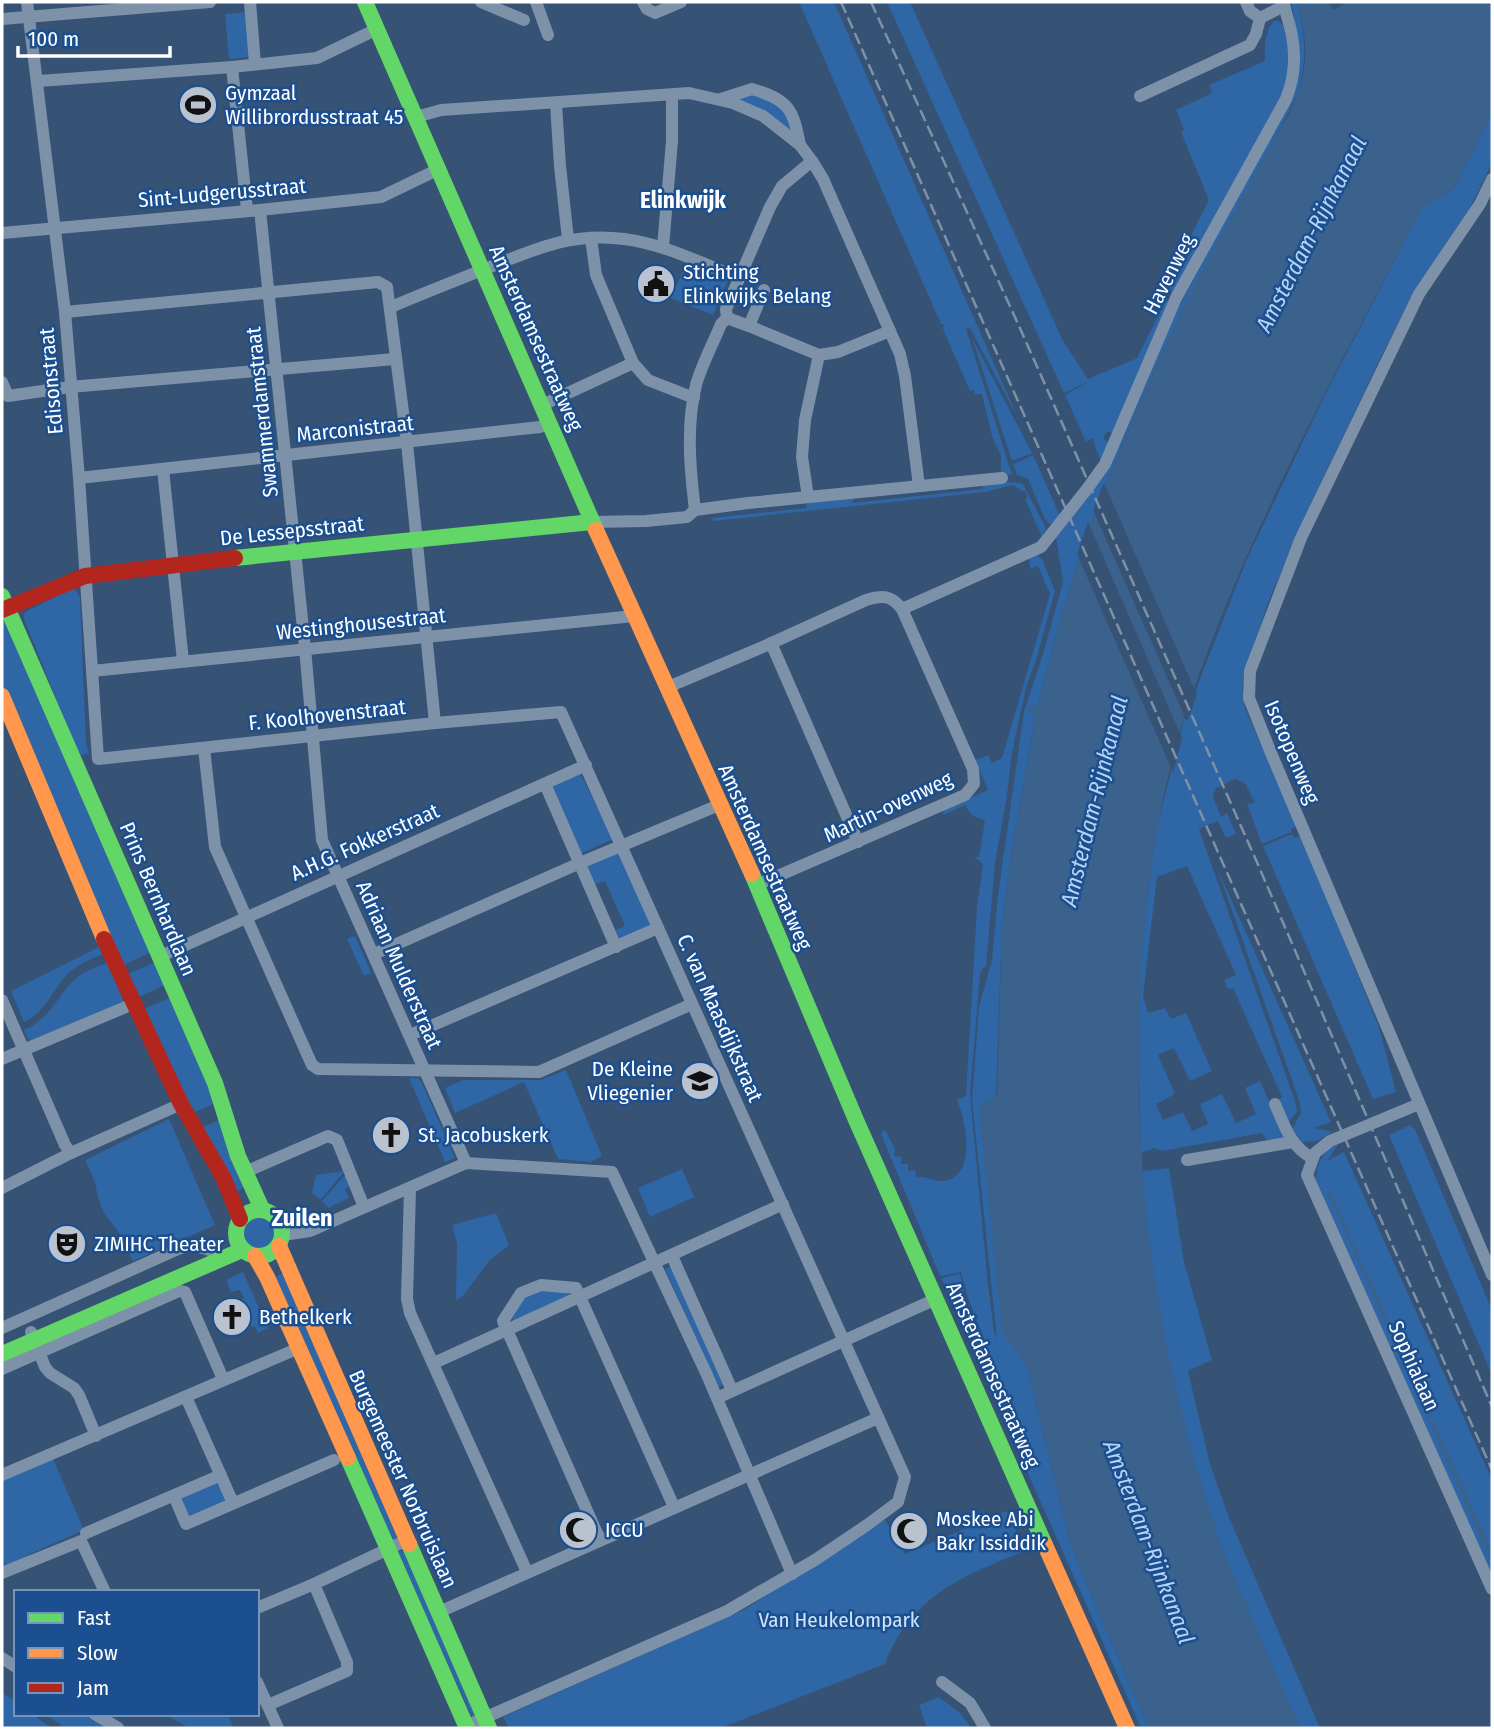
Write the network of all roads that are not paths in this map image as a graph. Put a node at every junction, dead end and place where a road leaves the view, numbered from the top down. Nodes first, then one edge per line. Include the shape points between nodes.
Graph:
1 (27, 2) edge
2 (210, 2) edge
3 (250, 2) edge
4 (365, 2) edge
5 (481, 2) edge
6 (536, 2) edge
7 (643, 2) edge
8 (681, 2) edge
9 (1246, 2) edge
10 (1284, 4) edge
11 (30, 16) junction
12 (1260, 18) junction
13 (2, 19) edge
14 (524, 20) dead end
15 (377, 29) junction
16 (548, 35) dead end
17 (255, 64) junction
18 (232, 67) junction
19 (39, 81) junction
20 (672, 96) junction
21 (1140, 96) dead end
22 (721, 99) junction
23 (556, 104) junction
24 (416, 117) junction
25 (800, 145) junction
26 (812, 161) junction
27 (439, 169) junction
28 (1492, 178) edge
29 (253, 210) junction
30 (55, 228) junction
31 (2, 233) edge
32 (591, 238) junction
33 (568, 239) junction
34 (663, 247) junction
35 (483, 270) junction
36 (739, 278) junction
37 (764, 290) dead end
38 (269, 291) junction
39 (391, 307) junction
40 (65, 312) junction
41 (727, 318) junction
42 (749, 326) junction
43 (890, 331) junction
44 (820, 355) junction
45 (395, 359) junction
46 (634, 363) junction
47 (276, 369) junction
48 (2, 382) edge
49 (70, 387) junction
50 (694, 398) junction
51 (542, 405) junction
52 (550, 422) junction
53 (407, 443) junction
54 (285, 456) junction
55 (163, 469) junction
56 (79, 478) junction
57 (1002, 478) dead end
58 (919, 486) junction
59 (808, 497) junction
60 (695, 510) junction
61 (592, 522) junction
62 (417, 540) junction
63 (295, 552) junction
64 (173, 564) junction
65 (85, 576) junction
66 (4, 604) edge
67 (902, 609) junction
68 (634, 616) junction
69 (426, 637) junction
70 (771, 643) junction
71 (305, 648) junction
72 (183, 661) junction
73 (92, 671) junction
74 (668, 687) junction
75 (2, 696) edge
76 (561, 712) joint
77 (435, 723) junction
78 (312, 736) junction
79 (204, 748) junction
80 (98, 759) joint
81 (586, 765) junction
82 (545, 784) junction
83 (719, 805) junction
84 (858, 842) junction
85 (620, 845) junction
86 (580, 863) junction
87 (338, 876) junction
88 (757, 886) junction
89 (246, 916) junction
90 (658, 928) junction
91 (616, 947) junction
92 (374, 954) junction
93 (161, 956) junction
94 (2, 1000) edge
95 (133, 1004) junction
96 (692, 1004) junction
97 (410, 1035) junction
98 (23, 1050) junction
99 (2, 1059) edge
100 (424, 1070) junction
101 (181, 1104) junction
102 (1275, 1104) dead end
103 (1419, 1104) junction
104 (1293, 1142) junction
105 (71, 1153) junction
106 (1311, 1158) junction
107 (1187, 1160) dead end
108 (466, 1163) junction
109 (245, 1172) junction
110 (2, 1188) edge
111 (410, 1189) junction
112 (783, 1204) junction
113 (364, 1207) junction
114 (262, 1209) junction
115 (240, 1219) junction
116 (281, 1240) junction
117 (245, 1249) junction
118 (213, 1251) junction
119 (672, 1255) junction
120 (655, 1263) junction
121 (1492, 1275) edge
122 (580, 1297) junction
123 (936, 1299) junction
124 (2, 1328) edge
125 (506, 1331) junction
126 (844, 1341) junction
127 (35, 1342) junction
128 (2, 1344) edge
129 (299, 1348) junction
130 (2, 1354) edge
131 (434, 1363) junction
132 (2, 1369) edge
133 (223, 1379) junction
134 (732, 1390) junction
135 (186, 1397) junction
136 (716, 1398) junction
137 (878, 1418) junction
138 (96, 1436) junction
139 (334, 1460) dead end
140 (2, 1475) edge
141 (221, 1475) junction
142 (750, 1475) junction
143 (174, 1496) junction
144 (233, 1503) junction
145 (674, 1507) junction
146 (84, 1537) junction
147 (407, 1540) junction
148 (600, 1540) junction
149 (388, 1549) junction
150 (527, 1572) junction
151 (2, 1573) edge
152 (792, 1574) junction
153 (314, 1584) junction
154 (1492, 1589) edge
155 (104, 1590) edge
156 (259, 1607) edge
157 (439, 1612) junction
158 (942, 1682) dead end
159 (259, 1686) edge
160 (268, 1705) junction
161 (101, 1716) edge
162 (487, 1723) edge
163 (466, 1727) edge
164 (118, 1728) edge
165 (278, 1728) edge
166 (985, 1728) edge
167 (1127, 1728) edge

1 - 11 street, Edisonstraat
2 - 11 street
3 - 17 street
4 - 15 main road, Amsterdamsestraatweg
5 - 14 street
6 - 16 street
7 - 8 street via 655,13
9 - 12 street
10 - 12 street
10 - 67 street, Havenweg via 1293,36 1294,64 1286,99 1176,298 1105,464 1041,547
11 - 13 street
11 - 19 street, Edisonstraat
12 - 21 street via 1250,45
15 - 17 street via 317,58
15 - 24 main road, Amsterdamsestraatweg
17 - 18 street
18 - 19 street
18 - 29 street, Swammerdamstraat
19 - 30 street, Edisonstraat
20 - 22 street via 689,93
20 - 23 street
20 - 34 street
22 - 25 street via 763,117
22 - 25 street via 752,89 785,105 794,114
23 - 24 street via 441,110
23 - 33 street
24 - 27 main road, Amsterdamsestraatweg
25 - 26 street
26 - 36 street via 782,186
26 - 43 street
27 - 29 street, Sint-Ludgerusstraat via 381,197
27 - 35 main road, Amsterdamsestraatweg
28 - 103 street, Isotopenweg via 1419,294 1318,502 1250,671 1248,689
29 - 30 street, Sint-Ludgerusstraat
29 - 38 street, Swammerdamstraat
30 - 31 street, Sint-Ludgerusstraat
30 - 40 street, Edisonstraat
32 - 33 street
32 - 34 street
32 - 46 street via 596,275
33 - 35 street
34 - 36 street
35 - 39 street
35 - 51 main road, Amsterdamsestraatweg
36 - 41 street via 726,309
37 - 42 street
38 - 39 street via 378,282 387,287
38 - 40 street
38 - 47 street, Swammerdamstraat
39 - 45 street
40 - 49 street, Edisonstraat
41 - 42 street
41 - 50 street
42 - 44 street
43 - 44 street
43 - 58 street via 905,376
44 - 59 street via 805,420 802,457
45 - 47 street
45 - 53 street
46 - 50 street via 648,380
46 - 51 street
47 - 49 street
47 - 54 street, Swammerdamstraat
48 - 49 street via 8,396
49 - 56 street, Edisonstraat
50 - 60 street via 690,468
51 - 52 main road, Amsterdamsestraatweg
52 - 53 street, Marconistraat
52 - 61 main road, Amsterdamsestraatweg
53 - 54 street, Marconistraat
53 - 62 street
54 - 55 street, Marconistraat
54 - 63 street, Swammerdamstraat
55 - 56 street, Marconistraat
55 - 64 street
56 - 65 street, Edisonstraat
57 - 58 street
58 - 59 street
59 - 60 street
60 - 61 street via 687,517
61 - 62 main road, De Lessepsstraat
61 - 68 main road, Amsterdamsestraatweg
62 - 63 main road, De Lessepsstraat
62 - 69 street
63 - 64 main road, De Lessepsstraat
63 - 71 street, Swammerdamstraat
64 - 65 main road, De Lessepsstraat
64 - 72 street
65 - 66 main road, De Lessepsstraat
65 - 73 street, Edisonstraat
66 - 93 main road, Prins Bernhardlaan
67 - 70 street via 895,600 879,596
67 - 84 street, Martin-ovenweg via 973,769 974,784 965,795
68 - 69 street, Westinghousestraat
68 - 74 main road, Amsterdamsestraatweg
69 - 71 street, Westinghousestraat
69 - 77 street
70 - 74 street
70 - 84 street
71 - 72 street, Westinghousestraat
71 - 78 street, Swammerdamstraat
72 - 73 street, Westinghousestraat
73 - 80 street, Edisonstraat
74 - 83 main road, Amsterdamsestraatweg
75 - 95 main road
76 - 77 street, F. Koolhovenstraat
76 - 81 street, C. van Maasdijkstraat
77 - 78 street, F. Koolhovenstraat
78 - 79 street, F. Koolhovenstraat
78 - 87 street, Adriaan Mulderstraat via 322,840
79 - 80 street, F. Koolhovenstraat
79 - 89 street via 215,847
81 - 82 street, A.H.G. Fokkerstraat
81 - 85 street, C. van Maasdijkstraat
82 - 86 street
82 - 87 street, A.H.G. Fokkerstraat
83 - 85 street
83 - 88 main road, Amsterdamsestraatweg
84 - 88 street, Martin-ovenweg
85 - 86 street
85 - 90 street, C. van Maasdijkstraat
86 - 91 street
86 - 92 street
87 - 89 street, A.H.G. Fokkerstraat
87 - 92 street, Adriaan Mulderstraat
88 - 123 main road, Amsterdamsestraatweg
89 - 93 street, A.H.G. Fokkerstraat
89 - 100 street via 312,1065 318,1069
90 - 91 street
90 - 96 street, C. van Maasdijkstraat
91 - 97 street
92 - 97 street, Adriaan Mulderstraat
93 - 109 main road, Prins Bernhardlaan via 215,1083
94 - 98 street
95 - 98 street
95 - 101 main road
96 - 100 street via 539,1072
96 - 112 street, C. van Maasdijkstraat
97 - 100 street, Adriaan Mulderstraat
98 - 99 street
98 - 105 street
100 - 108 street, Adriaan Mulderstraat
101 - 105 street
101 - 115 main road via 223,1177
102 - 104 street
103 - 106 street via 1337,1137
103 - 121 street, Isotopenweg
104 - 106 street
104 - 107 street
105 - 110 street
106 - 154 street, Sophialaan via 1307,1175
108 - 111 street
108 - 120 street via 612,1172
109 - 113 street via 333,1137
109 - 114 main road, Prins Bernhardlaan
111 - 113 street
111 - 131 street via 407,1299
112 - 119 street
112 - 126 street, C. van Maasdijkstraat
113 - 116 street
114 - 115 main road
114 - 116 main road via 278,1218
115 - 117 main road
116 - 117 main road via 264,1256
116 - 147 main road, Burgemeester Norbruislaan
117 - 118 main road
117 - 127 main road
117 - 129 main road, Burgemeester Norbruislaan via 267,1277
118 - 124 street via 191,1245 178,1249
118 - 127 main road
119 - 120 street
119 - 134 street
120 - 122 street
120 - 136 street
122 - 125 street
122 - 125 street via 576,1288 541,1284 521,1293 503,1321
122 - 145 street
123 - 126 street
123 - 167 main road, Amsterdamsestraatweg
125 - 131 street
125 - 148 street
126 - 134 street
126 - 137 street, C. van Maasdijkstraat
127 - 128 main road
127 - 130 main road
127 - 132 street
127 - 133 street via 185,1292
127 - 138 street via 50,1373 79,1395
129 - 133 street
129 - 149 main road, Burgemeester Norbruislaan
131 - 150 street
133 - 135 street
134 - 136 street
135 - 138 street
135 - 141 street
136 - 142 street
137 - 142 street
137 - 152 street, C. van Maasdijkstraat via 905,1477 898,1502
138 - 140 street
139 - 144 street
141 - 143 street
141 - 144 street
142 - 145 street
142 - 152 street
143 - 144 street via 186,1524
143 - 146 street
145 - 148 street
146 - 151 street
146 - 155 street
147 - 149 street
147 - 157 main road, Burgemeester Norbruislaan
148 - 150 street
149 - 153 street
149 - 163 main road, Burgemeester Norbruislaan
150 - 157 street
152 - 162 street, C. van Maasdijkstraat via 727,1611
153 - 156 street
153 - 160 street via 347,1671
157 - 162 main road, Burgemeester Norbruislaan
158 - 166 street via 970,1703
159 - 160 street
160 - 165 street
161 - 164 street
162 - 163 street, C. van Maasdijkstraat

